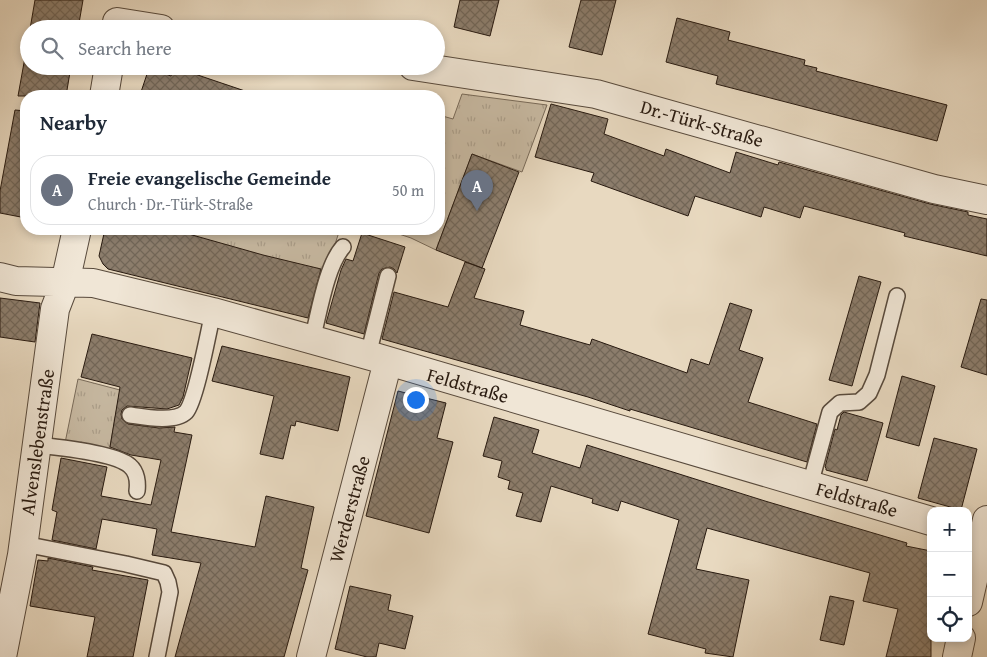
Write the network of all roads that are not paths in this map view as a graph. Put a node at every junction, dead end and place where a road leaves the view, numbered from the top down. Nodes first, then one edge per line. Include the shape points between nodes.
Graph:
1 (445, 71) edge
2 (108, 75) edge
3 (105, 90) edge
4 (987, 200) edge
5 (76, 235) edge
6 (343, 247) dead end
7 (388, 276) dead end
8 (0, 278) edge
9 (65, 283) junction
10 (896, 296) dead end
11 (212, 312) junction
12 (312, 340) junction
13 (378, 358) junction
14 (130, 415) dead end
15 (37, 445) junction
16 (810, 485) junction
17 (137, 491) dead end
18 (927, 520) edge
19 (981, 532) edge
20 (15, 551) edge
21 (969, 597) edge
22 (960, 642) edge
23 (2, 657) edge
24 (157, 657) edge
25 (311, 657) edge
26 (957, 657) edge

1 - 4 street, Dr.-Türk-Straße via 596,94
2 - 3 street
5 - 9 street, Alvenslebenstraße
6 - 12 lane via 336,255 328,277
7 - 13 lane
8 - 9 street, Feldstraße
9 - 11 street, Feldstraße via 93,283
9 - 15 street, Alvenslebenstraße via 55,309
10 - 16 lane via 872,387 859,402 840,403 830,412
11 - 12 street, Feldstraße
11 - 14 lane via 192,400 186,412 174,418
12 - 13 street, Feldstraße
13 - 16 street, Feldstraße
13 - 25 street, Werderstraße
15 - 17 lane via 119,460 129,465 134,473
15 - 20 street, Alvenslebenstraße
16 - 18 street, Feldstraße
19 - 21 street
20 - 23 street, Alvenslebenstraße
20 - 24 lane via 126,564 164,573 170,592
22 - 26 street

